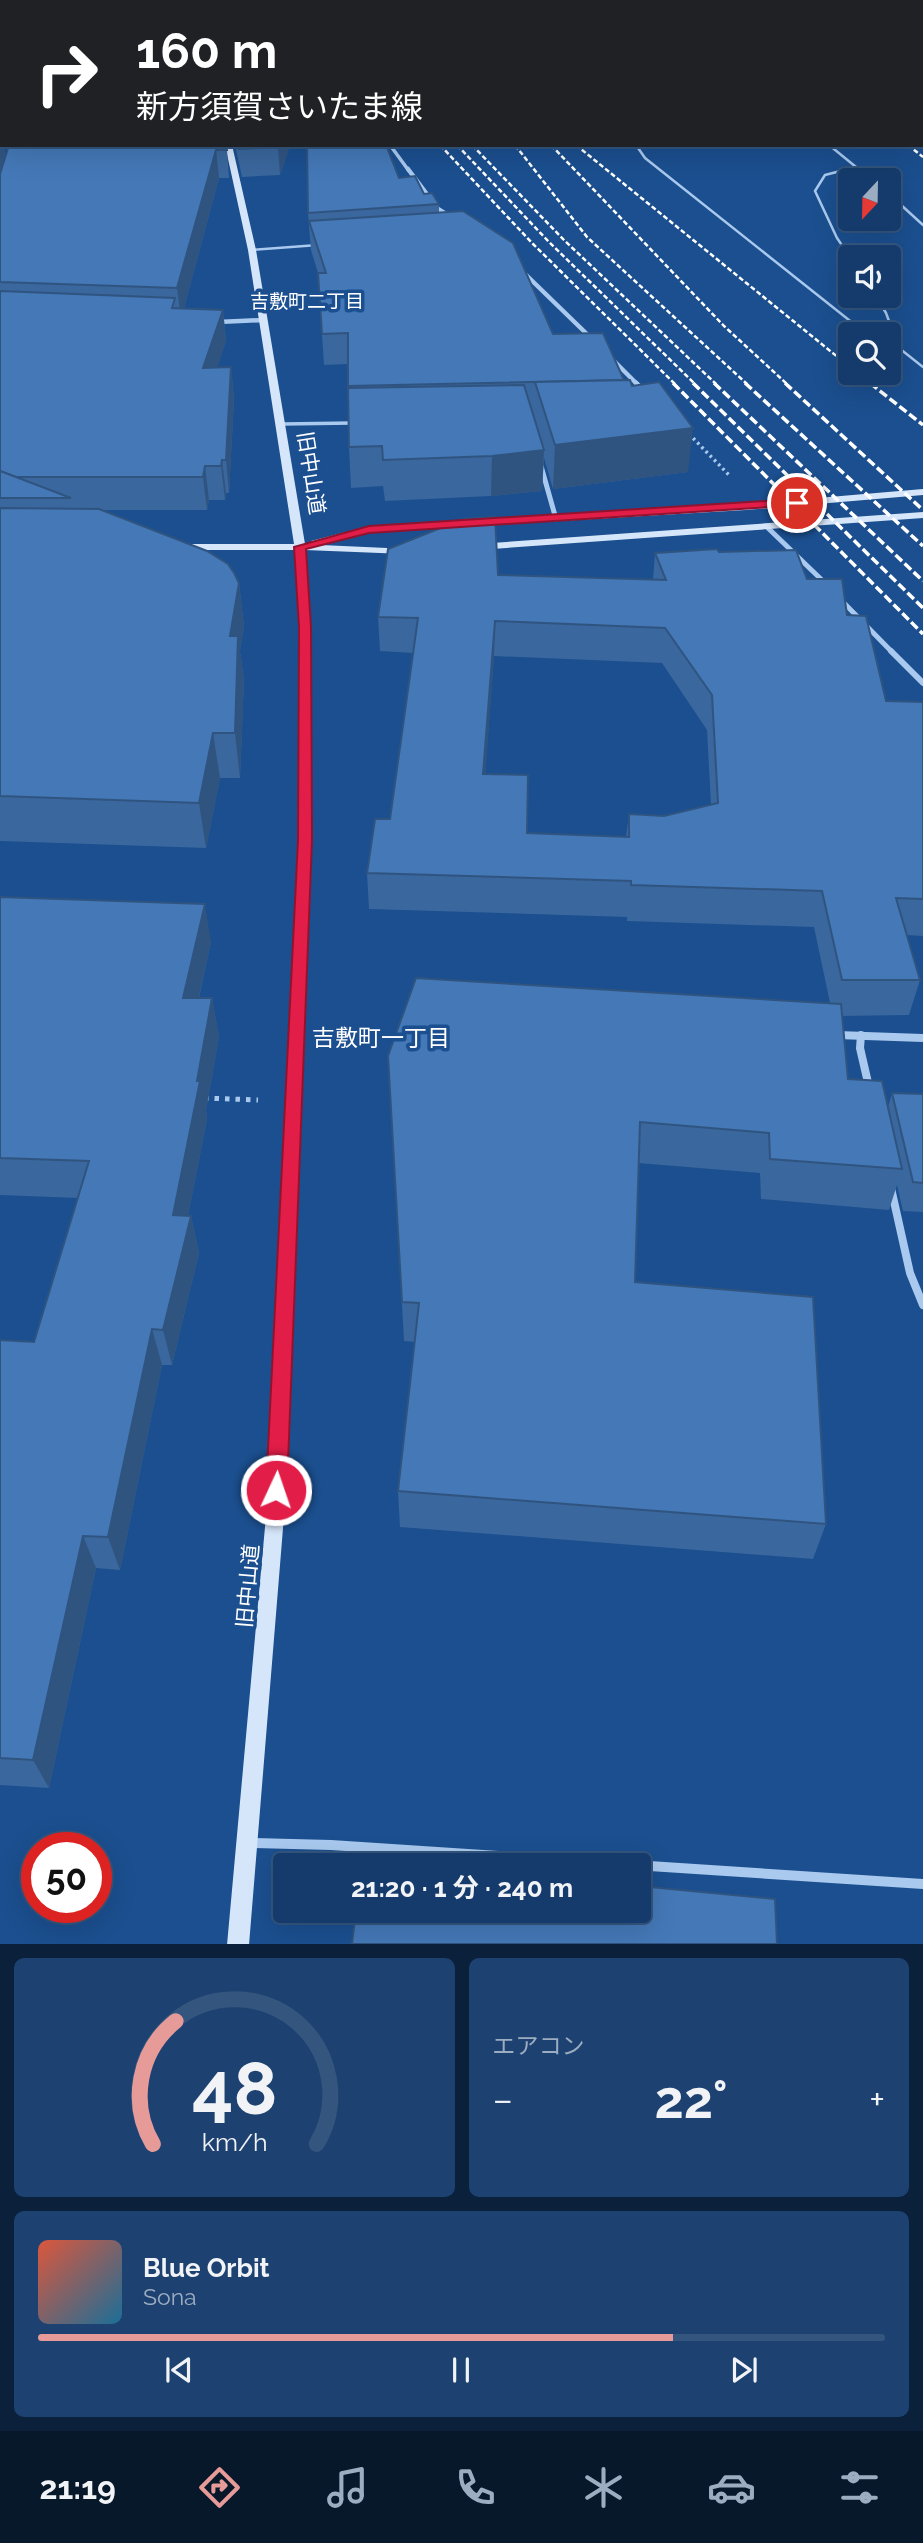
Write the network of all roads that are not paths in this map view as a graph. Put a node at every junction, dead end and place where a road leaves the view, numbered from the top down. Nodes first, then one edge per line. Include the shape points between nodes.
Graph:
1 (228, 147) edge
2 (392, 147) edge
3 (637, 147) edge
4 (831, 147) edge
5 (856, 167) joint
6 (901, 205) edge
7 (458, 222) edge
8 (923, 225) edge
9 (318, 245) edge
10 (842, 245) edge
11 (252, 250) junction
12 (520, 270) edge
13 (264, 320) junction
14 (214, 322) edge
15 (851, 322) edge
16 (596, 343) edge
17 (901, 350) edge
18 (606, 352) edge
19 (923, 367) edge
20 (670, 417) edge
21 (366, 423) edge
22 (282, 424) junction
23 (538, 455) edge
24 (923, 492) edge
25 (923, 515) edge
26 (556, 519) junction
27 (768, 528) junction
28 (167, 547) edge
29 (300, 547) junction
30 (470, 547) edge
31 (416, 551) edge
32 (923, 683) edge
33 (822, 1034) edge
34 (861, 1035) junction
35 (923, 1038) edge
36 (872, 1101) edge
37 (890, 1180) edge
38 (923, 1305) edge
39 (247, 1843) junction
40 (923, 1884) edge
41 (238, 1944) edge

1 - 11 main road, 旧中山道
2 - 7 street via 438,209
3 - 15 lane via 645,158
4 - 5 lane
5 - 10 lane via 825,175 815,191
6 - 8 lane
9 - 11 lane
11 - 13 main road, 旧中山道
12 - 16 street
13 - 14 street
13 - 22 main road, 旧中山道
17 - 19 lane
18 - 20 street
21 - 22 lane
22 - 29 main road, 旧中山道
23 - 26 street
24 - 26 main road
25 - 27 main road
26 - 29 main road via 369,529
27 - 30 main road
27 - 32 street
28 - 29 main road
29 - 31 main road
29 - 39 main road, 旧中山道 via 305,627 305,840 295,1101 275,1516
33 - 34 street
34 - 35 street
34 - 36 street
37 - 38 street via 910,1273
39 - 40 street
39 - 41 main road, 旧中山道

